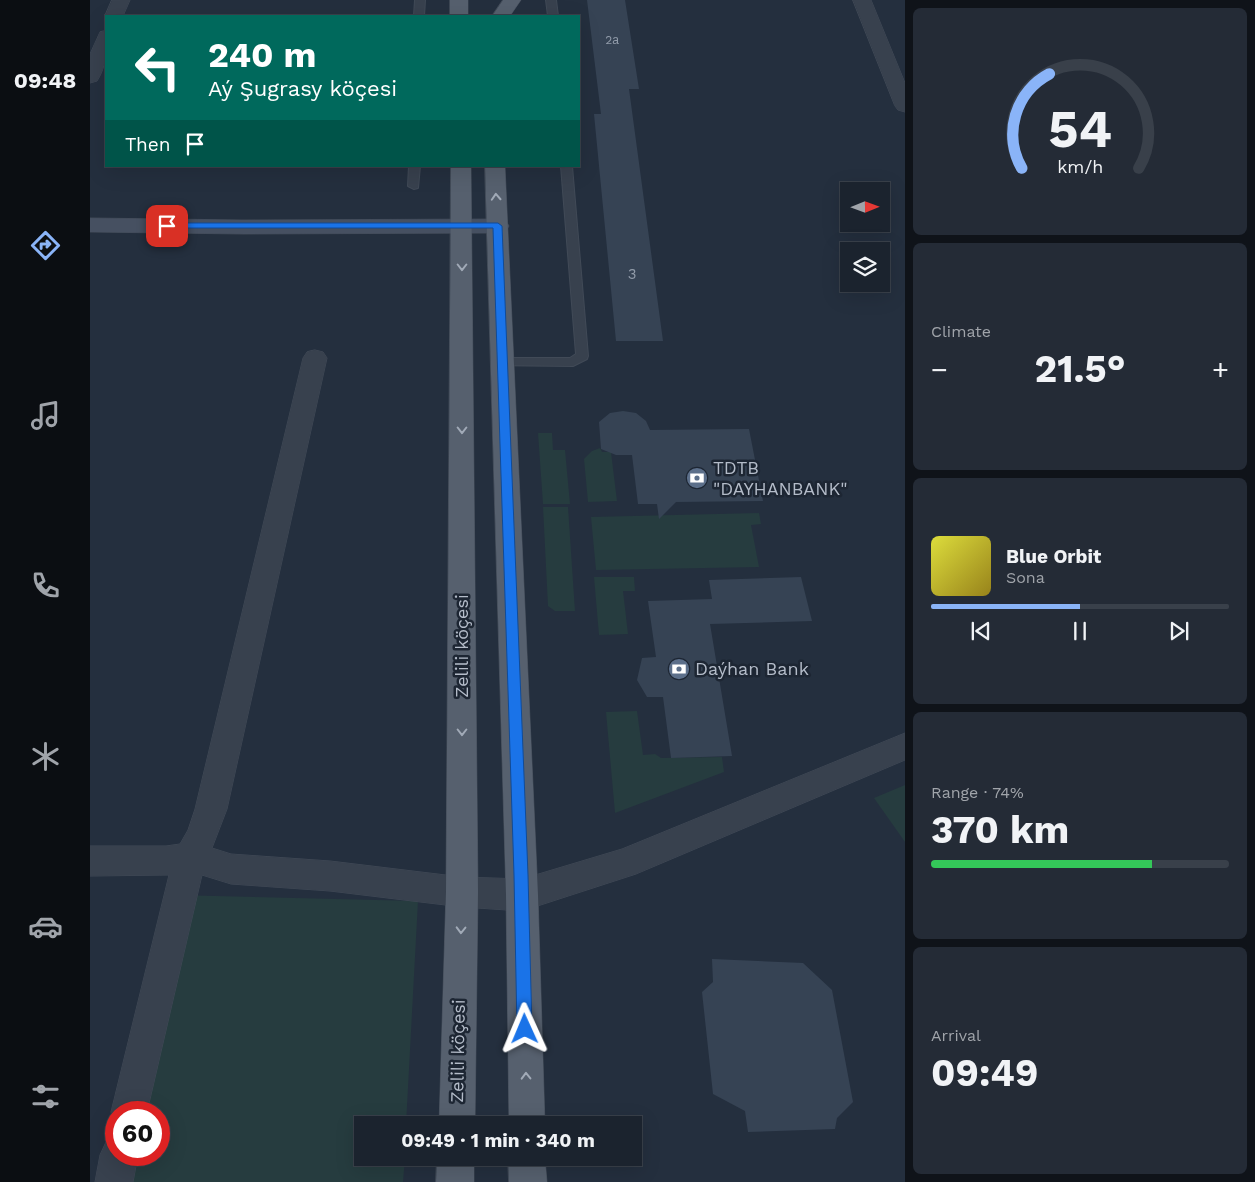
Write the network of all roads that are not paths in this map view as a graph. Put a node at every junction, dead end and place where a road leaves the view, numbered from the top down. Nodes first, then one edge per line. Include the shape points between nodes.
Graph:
1 (121, 0) edge
2 (420, 0) edge
3 (459, 0) edge
4 (512, 0) edge
5 (551, 0) edge
6 (862, 0) edge
7 (492, 14) edge
8 (114, 15) edge
9 (419, 15) edge
10 (459, 15) edge
11 (553, 15) edge
12 (105, 39) edge
13 (90, 77) edge
14 (905, 106) edge
15 (415, 167) edge
16 (461, 167) edge
17 (495, 167) edge
18 (566, 167) edge
19 (414, 186) dead end
20 (90, 225) edge
21 (462, 226) junction
22 (498, 226) junction
23 (315, 358) dead end
24 (503, 362) junction
25 (905, 746) edge
26 (190, 857) junction
27 (90, 861) edge
28 (462, 892) junction
29 (522, 895) junction
30 (132, 1101) edge
31 (456, 1116) edge
32 (527, 1116) edge
33 (117, 1166) edge
34 (456, 1166) edge
35 (527, 1166) edge
36 (114, 1182) edge
37 (455, 1182) edge
38 (528, 1182) edge

1 - 8 street
2 - 9 lane
3 - 10 main road
4 - 7 main road
5 - 11 lane
6 - 14 street
12 - 13 street
15 - 19 lane
16 - 21 main road, Zelili köçesi
22 -> 17 main road
18 - 24 lane via 582,356 573,362
20 - 21 street
21 - 22 street
21 -> 28 main road, Zelili köçesi
22 - 24 main road
23 - 26 street via 211,809
24 - 29 main road
25 - 29 street via 625,863
26 - 27 street via 166,861
26 - 28 street via 232,869 330,876
26 - 30 street
28 - 29 street
28 -> 31 main road, Zelili köçesi
32 -> 29 main road
33 - 36 street
34 - 37 main road
35 - 38 main road

